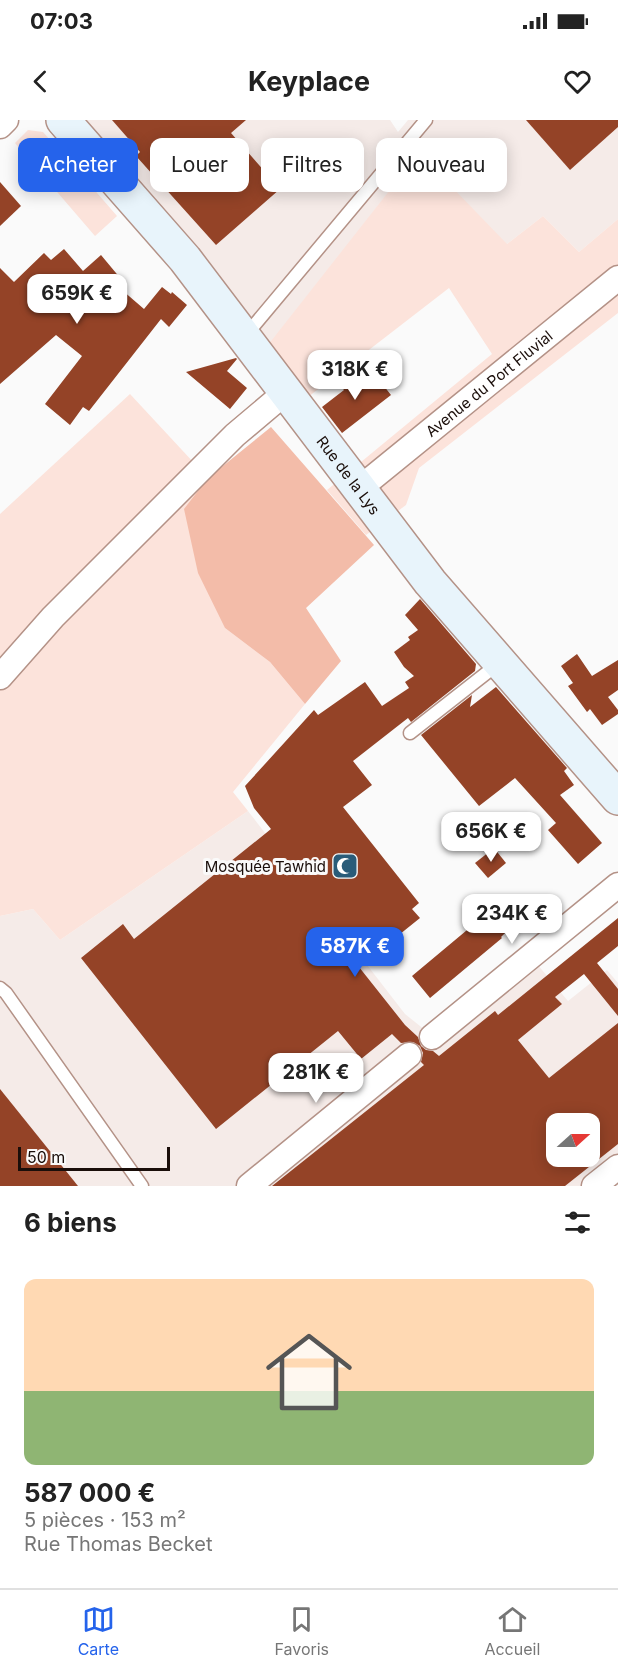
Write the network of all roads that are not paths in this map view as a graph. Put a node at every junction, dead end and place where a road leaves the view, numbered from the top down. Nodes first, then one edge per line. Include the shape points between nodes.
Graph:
1 (6, 120) edge
2 (63, 120) edge
3 (426, 120) edge
4 (0, 126) edge
5 (618, 278) edge
6 (245, 337) junction
7 (286, 392) junction
8 (360, 488) junction
9 (499, 663) junction
10 (0, 677) edge
11 (410, 734) dead end
12 (618, 798) edge
13 (618, 885) edge
14 (0, 988) edge
15 (432, 1037) dead end
16 (410, 1055) dead end
17 (618, 1167) edge
18 (142, 1186) edge
19 (249, 1186) edge
20 (594, 1186) edge

1 - 4 street
2 - 6 main road, Rue de la Lys via 185,259
3 - 6 lane
5 - 8 street, Avenue du Port Fluvial
6 - 7 main road, Rue de la Lys
7 - 8 main road, Rue de la Lys
7 - 10 street via 235,435 53,617
8 - 9 main road, Rue de la Lys via 430,582
9 - 11 lane
9 - 12 main road, Rue de la Lys
13 - 15 street
14 - 18 lane
16 - 19 street
17 - 20 street

